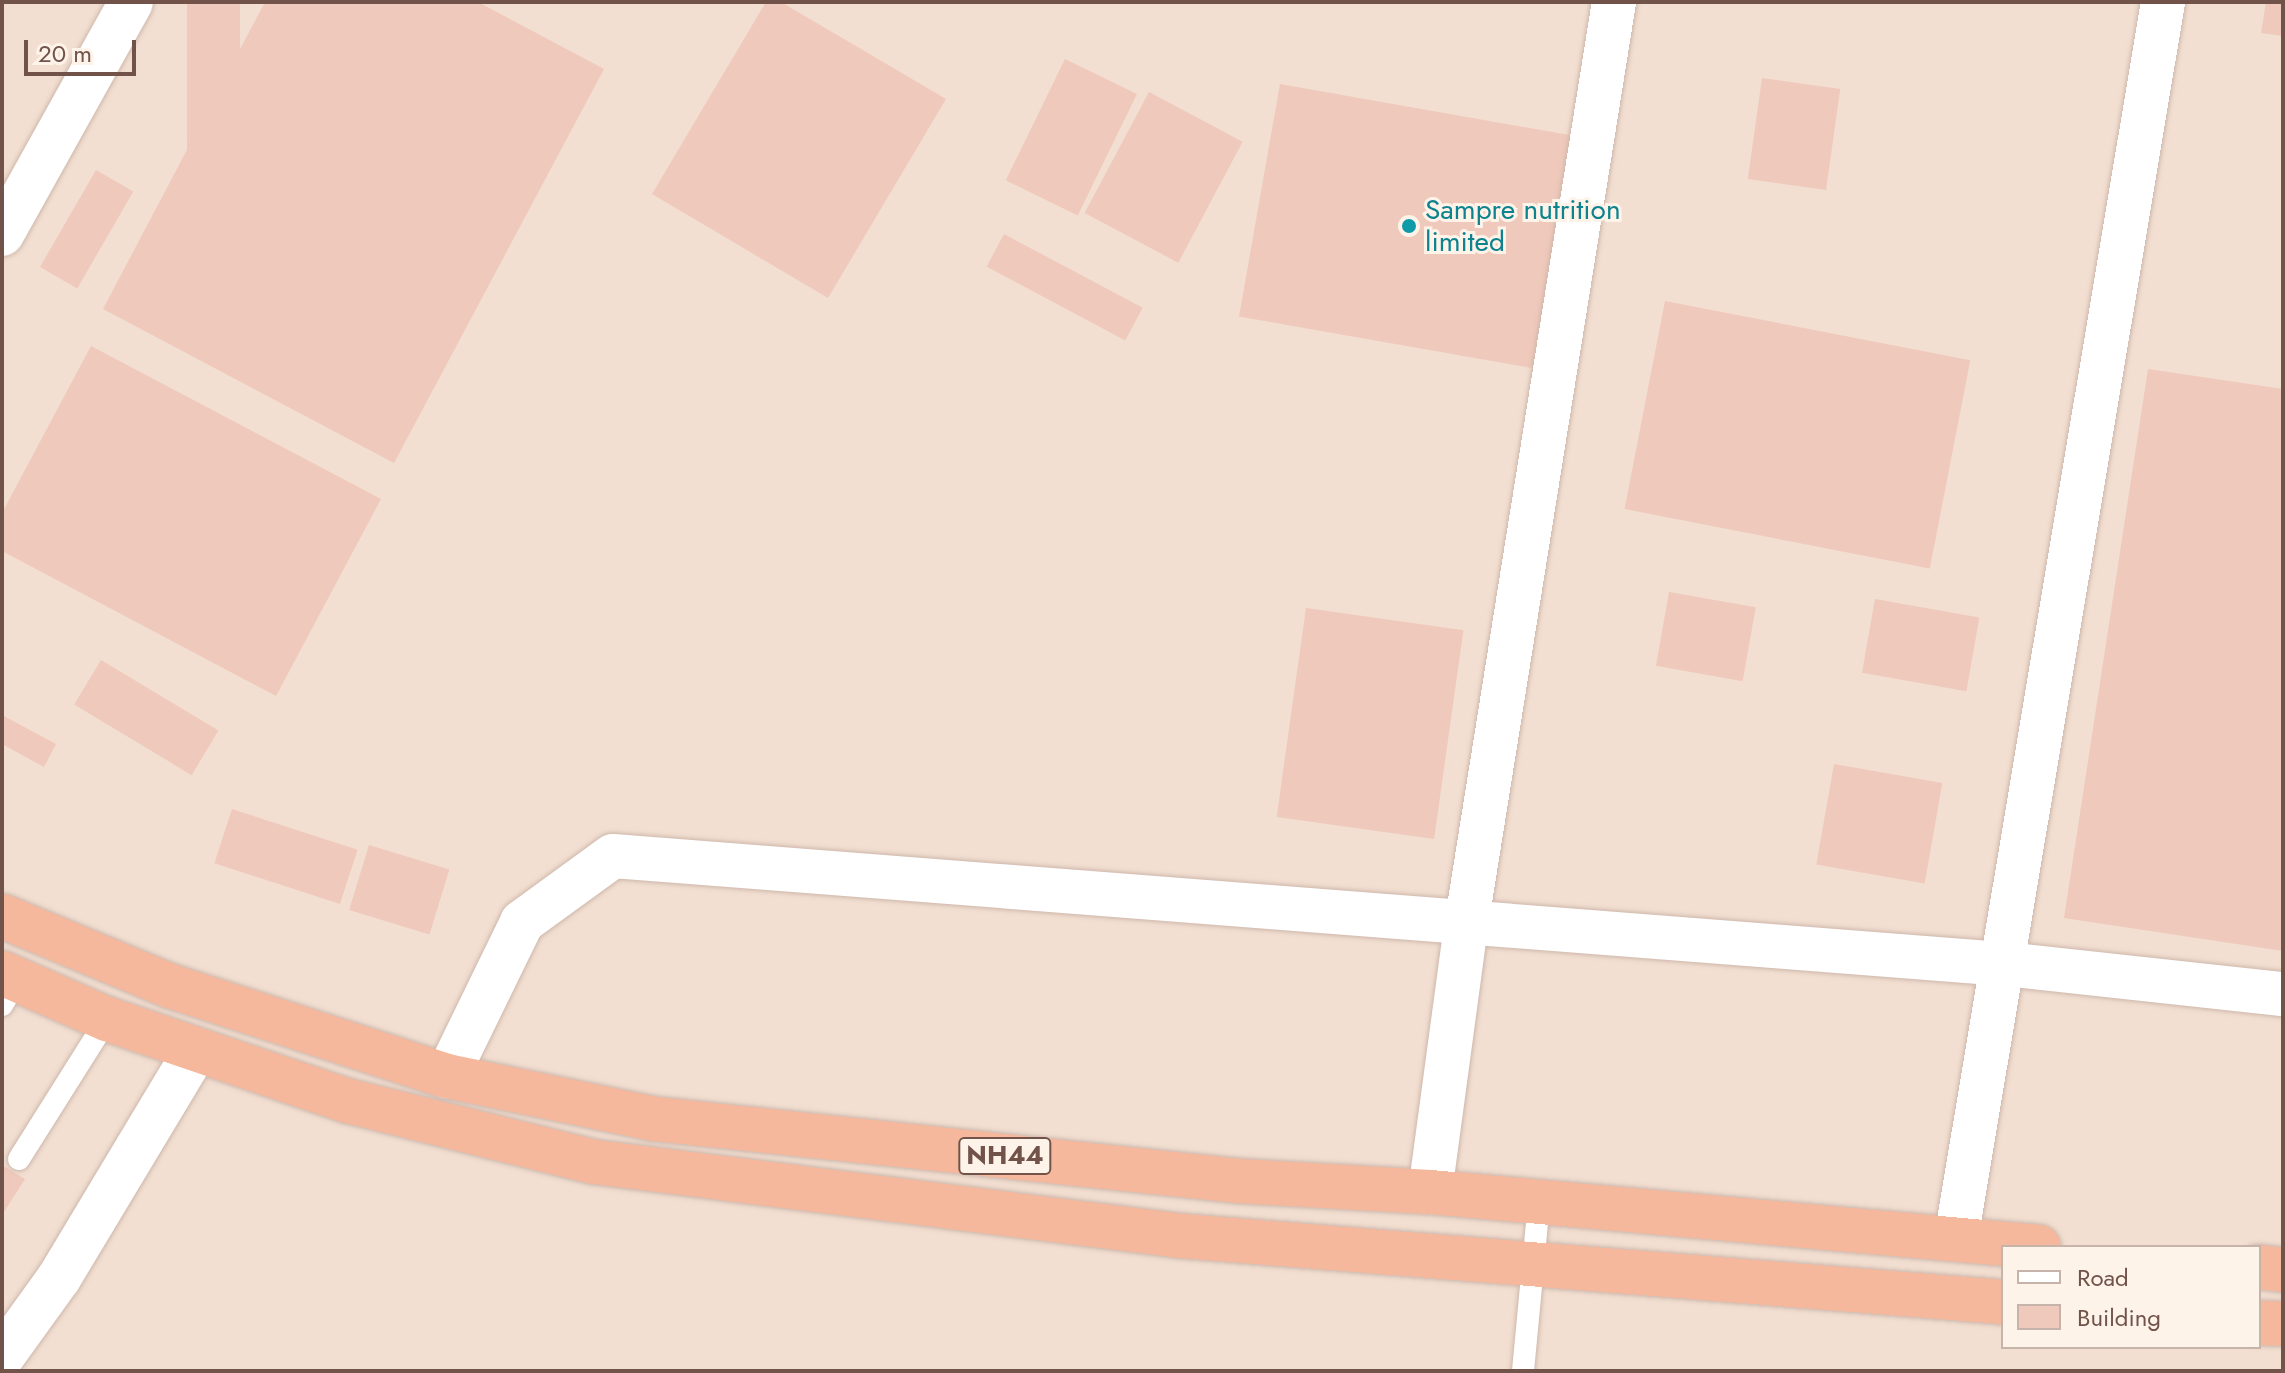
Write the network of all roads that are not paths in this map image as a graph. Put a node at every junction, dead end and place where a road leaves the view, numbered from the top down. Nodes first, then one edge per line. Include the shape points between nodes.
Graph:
1 (131, 2) edge
2 (1614, 2) edge
3 (2163, 2) edge
4 (2, 234) edge
5 (2, 916) edge
6 (1466, 926) junction
7 (2005, 964) junction
8 (7, 986) edge
9 (2283, 994) edge
10 (107, 1019) junction
11 (196, 1050) junction
12 (447, 1076) junction
13 (19, 1159) dead end
14 (1430, 1192) junction
15 (1539, 1202) junction
16 (1956, 1239) junction
17 (2018, 1245) edge
18 (1533, 1264) junction
19 (2261, 1267) edge
20 (2283, 1270) edge
21 (2001, 1302) edge
22 (2261, 1323) edge
23 (2283, 1324) edge
24 (2, 1357) edge
25 (1523, 1371) edge

1 - 4 street
2 - 6 street
3 - 7 street
5 - 12 highway, NH44 via 170,986
6 - 7 street
6 - 12 street via 613,856 522,922
6 - 14 street
7 - 9 street
7 - 16 street
8 - 10 highway, NH44
10 - 11 highway, NH44
10 - 13 lane
11 - 18 highway, NH44 via 348,1101 595,1162 1182,1236
11 - 24 street via 59,1278
12 - 14 highway, NH44 via 655,1119 1239,1181
14 - 15 highway, NH44
15 - 16 highway, NH44
15 - 18 lane
16 - 17 highway, NH44
18 - 21 highway, NH44
18 - 25 lane
19 - 20 highway
22 - 23 highway

